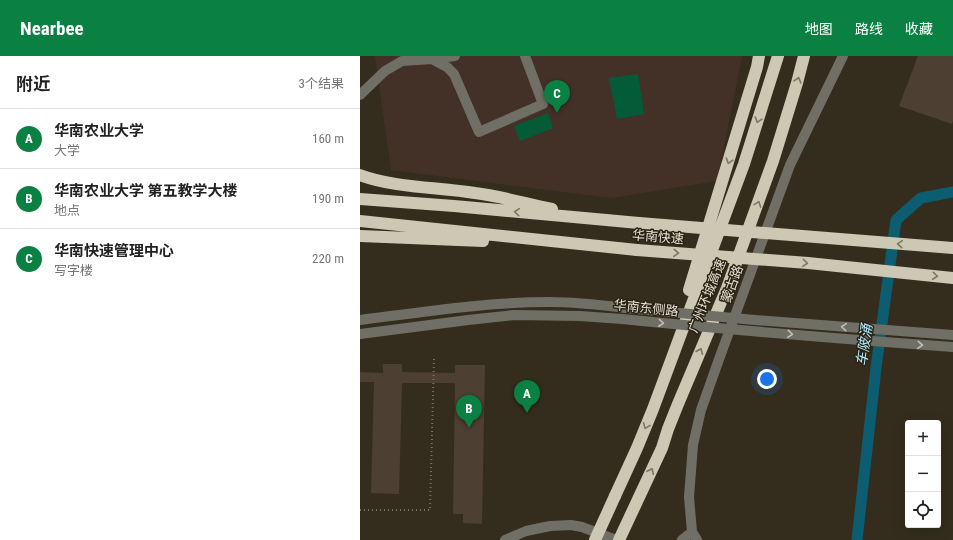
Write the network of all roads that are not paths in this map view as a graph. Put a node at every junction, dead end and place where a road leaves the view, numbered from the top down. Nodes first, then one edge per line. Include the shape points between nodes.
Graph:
1 (455, 56) edge
2 (525, 56) edge
3 (759, 56) edge
4 (778, 56) edge
5 (804, 56) edge
6 (842, 56) edge
7 (432, 59) junction
8 (360, 95) edge
9 (360, 175) edge
10 (360, 199) edge
11 (360, 221) edge
12 (608, 221) junction
13 (360, 236) edge
14 (608, 246) junction
15 (953, 248) edge
16 (953, 278) edge
17 (360, 320) edge
18 (360, 334) edge
19 (953, 335) edge
20 (953, 347) edge
21 (653, 409) junction
22 (695, 536) edge
23 (506, 540) edge
24 (595, 540) edge
25 (616, 540) edge
26 (619, 540) edge
27 (682, 540) edge

1 - 7 street
2 - 7 street via 543,104 479,132 454,74
3 -> 21 highway
4 -> 21 highway, 广州环城高速 via 744,164
26 -> 5 highway, 广州环城高速 via 662,448 683,390 727,288 770,168
6 - 22 street, 蒙古路 via 790,165 701,410 693,445 689,498
7 - 8 street via 402,62 385,71
9 - 12 highway via 390,183 476,193
12 -> 10 highway, 华南快速
11 - 14 highway, 华南快速
15 -> 12 highway, 华南快速, bridge
13 - 14 highway
14 -> 16 highway, 华南快速, bridge
19 -> 17 street, 华南东侧路, bridge via 552,302 497,304
18 -> 20 street, 华南东侧路, bridge via 514,315 580,316
21 -> 24 highway, 广州环城高速, bridge
22 - 27 street
23 - 25 street via 526,531 571,525

